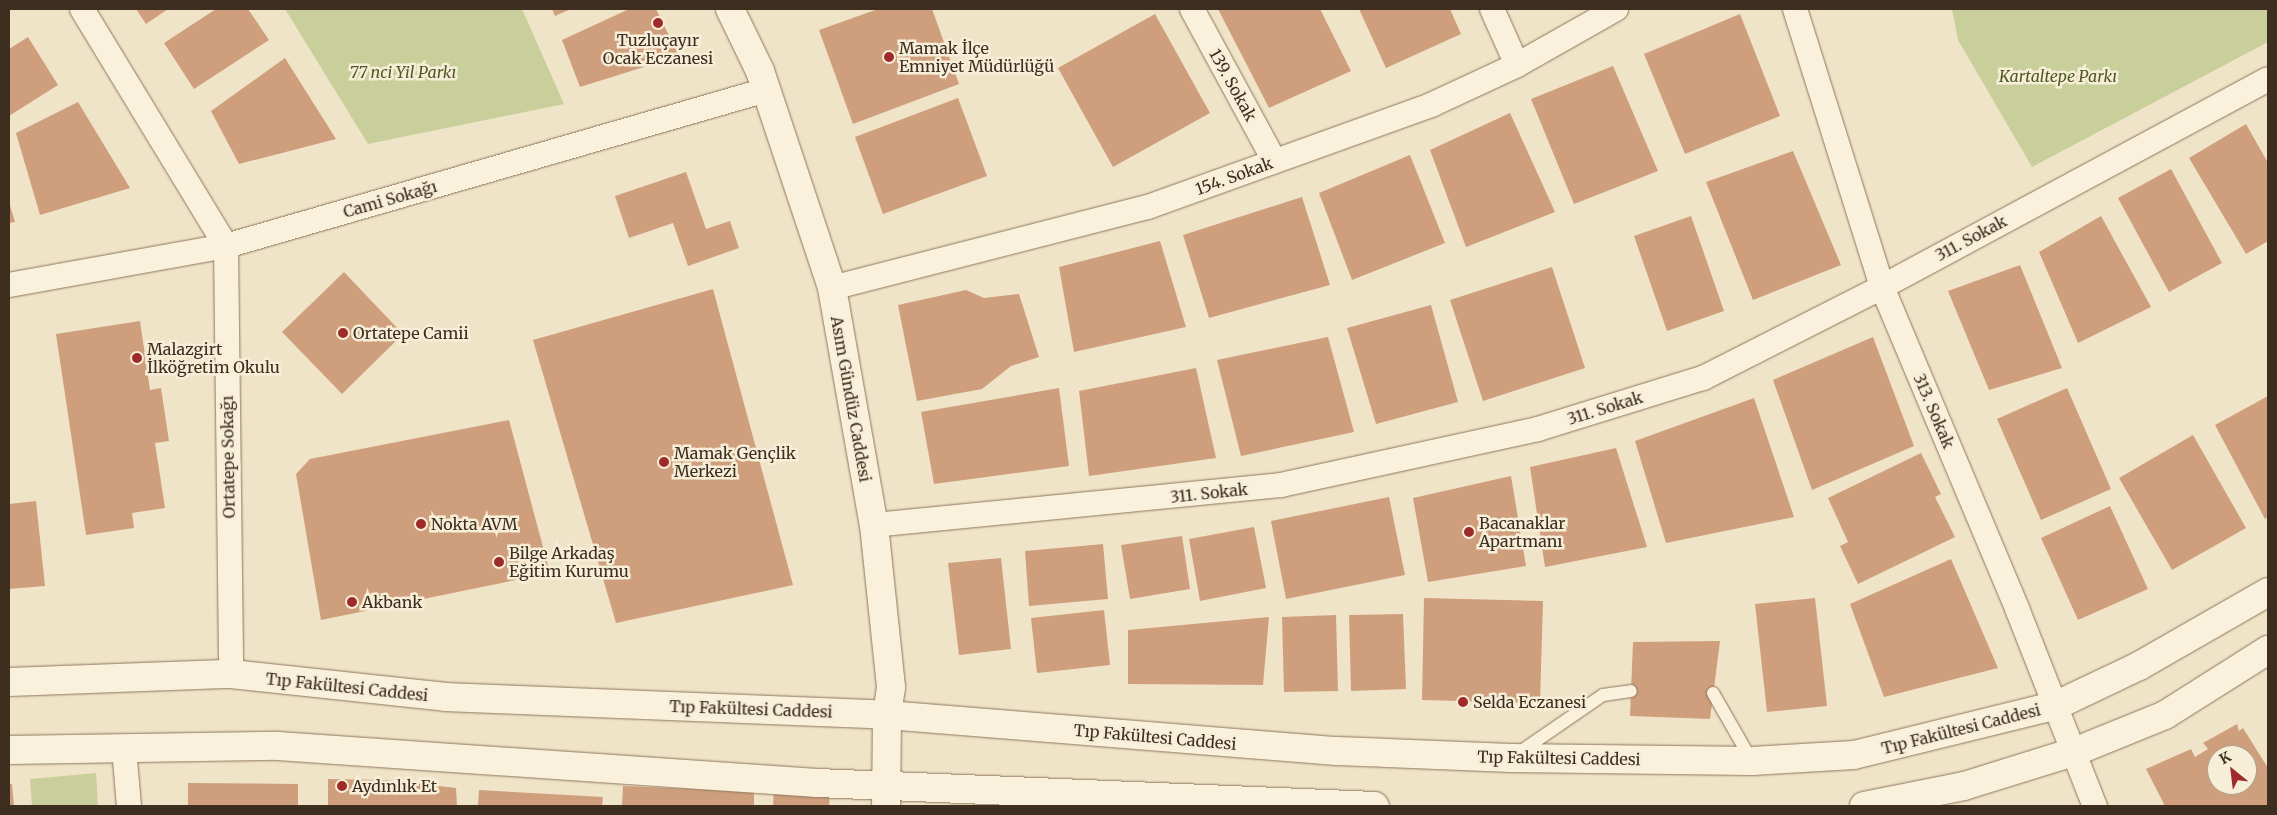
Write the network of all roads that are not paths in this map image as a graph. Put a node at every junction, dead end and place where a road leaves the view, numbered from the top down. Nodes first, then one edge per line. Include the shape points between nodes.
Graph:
1 (82, 9) edge
2 (730, 9) edge
3 (1192, 9) edge
4 (1492, 9) edge
5 (1616, 9) edge
6 (1795, 9) edge
7 (1517, 65) junction
8 (2268, 79) edge
9 (766, 90) junction
10 (1274, 160) junction
11 (226, 246) junction
12 (9, 285) edge
13 (1882, 287) junction
14 (832, 288) junction
15 (874, 525) junction
16 (2268, 592) edge
17 (2268, 650) edge
18 (231, 674) junction
19 (9, 682) edge
20 (1631, 691) dead end
21 (1714, 693) dead end
22 (2057, 705) junction
23 (887, 715) junction
24 (124, 748) junction
25 (9, 750) edge
26 (2074, 752) junction
27 (1511, 758) junction
28 (1752, 760) junction
29 (886, 797) edge
30 (1185, 802) edge
31 (129, 806) edge
32 (1375, 806) edge
33 (1864, 806) edge
34 (2095, 806) edge

1 - 11 street
2 - 9 main road, Asım Gündüz Caddesi
3 - 10 street, 139. Sokak
4 - 7 street
5 - 7 street, 154. Sokak
6 - 13 street, 313. Sokak
7 - 10 street, 154. Sokak via 1431,106
8 - 13 street, 311. Sokak
9 - 11 street, Cami Sokağı
9 - 14 main road, Asım Gündüz Caddesi
10 - 14 street, 154. Sokak via 1148,208
11 - 12 street, Cami Sokağı
11 - 18 street, Ortatepe Sokağı
13 - 15 street, 311. Sokak via 1703,378 1538,430 1282,486
13 - 22 street, 313. Sokak
14 - 15 main road, Asım Gündüz Caddesi
15 - 23 main road, Asım Gündüz Caddesi via 891,687
16 - 22 main road, Tıp Fakültesi Caddesi via 2139,666
17 - 26 main road via 2165,716
18 - 19 main road, Tıp Fakültesi Caddesi
18 - 23 main road, Tıp Fakültesi Caddesi via 446,697
20 - 27 lane via 1603,696
21 - 28 lane
22 - 26 street, 313. Sokak
22 - 28 main road, Tıp Fakültesi Caddesi via 1854,755
23 - 27 main road, Tıp Fakültesi Caddesi via 1337,751
23 - 29 main road, Asım Gündüz Caddesi
24 - 25 main road
24 - 29 main road via 278,746
24 - 31 street
26 - 33 main road via 1964,786
26 - 34 street, 313. Sokak
27 - 28 main road, Tıp Fakültesi Caddesi
29 - 30 main road
30 - 32 main road

